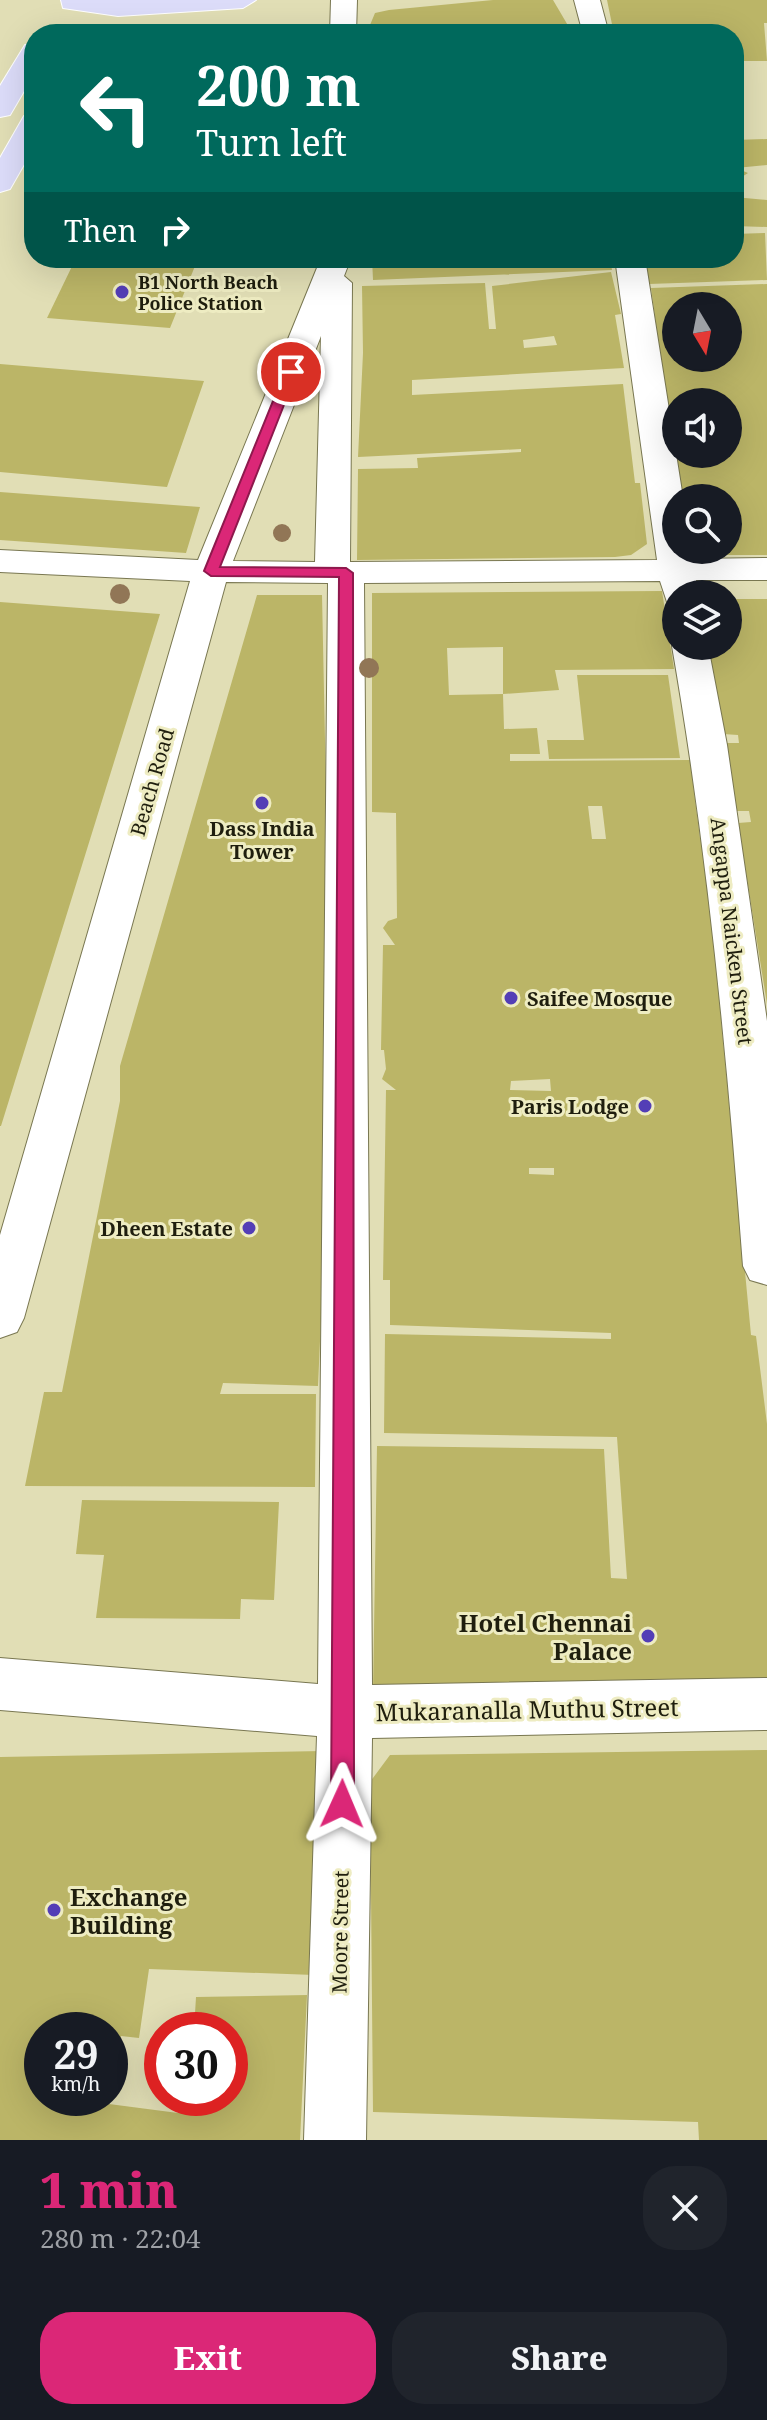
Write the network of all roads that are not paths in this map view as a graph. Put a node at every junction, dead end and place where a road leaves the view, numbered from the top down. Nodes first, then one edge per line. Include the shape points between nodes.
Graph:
1 (245, 0) edge
2 (344, 0) edge
3 (587, 0) edge
4 (73, 1) edge
5 (199, 2) edge
6 (110, 17) edge
7 (55, 24) edge
8 (343, 24) edge
9 (593, 24) edge
10 (24, 68) edge
11 (0, 109) edge
12 (24, 140) edge
13 (0, 183) edge
14 (333, 268) edge
15 (337, 268) edge
16 (631, 268) edge
17 (0, 561) edge
18 (767, 569) edge
19 (211, 571) junction
20 (339, 573) junction
21 (678, 580) edge
22 (692, 580) edge
23 (662, 582) edge
24 (692, 660) edge
25 (767, 1266) edge
26 (4, 1288) edge
27 (0, 1684) edge
28 (767, 1704) edge
29 (345, 1712) junction
30 (335, 2140) edge

1 - 5 main road
1 - 6 main road via 216,12
2 - 8 street
3 - 9 street
4 - 6 main road
4 - 7 main road
5 - 6 main road
10 - 11 main road
12 - 13 main road
14 - 19 street, Beach Road
15 - 20 street, Moore Street
16 - 21 street
17 - 19 street
18 - 22 street
19 - 20 street
19 - 26 street, Beach Road
20 - 23 street
20 - 29 street, Moore Street
24 - 25 street, Angappa Naicken Street via 741,981
27 - 29 street, Mukaranalla Muthu Street
28 - 29 street, Mukaranalla Muthu Street
29 - 30 street, Moore Street

